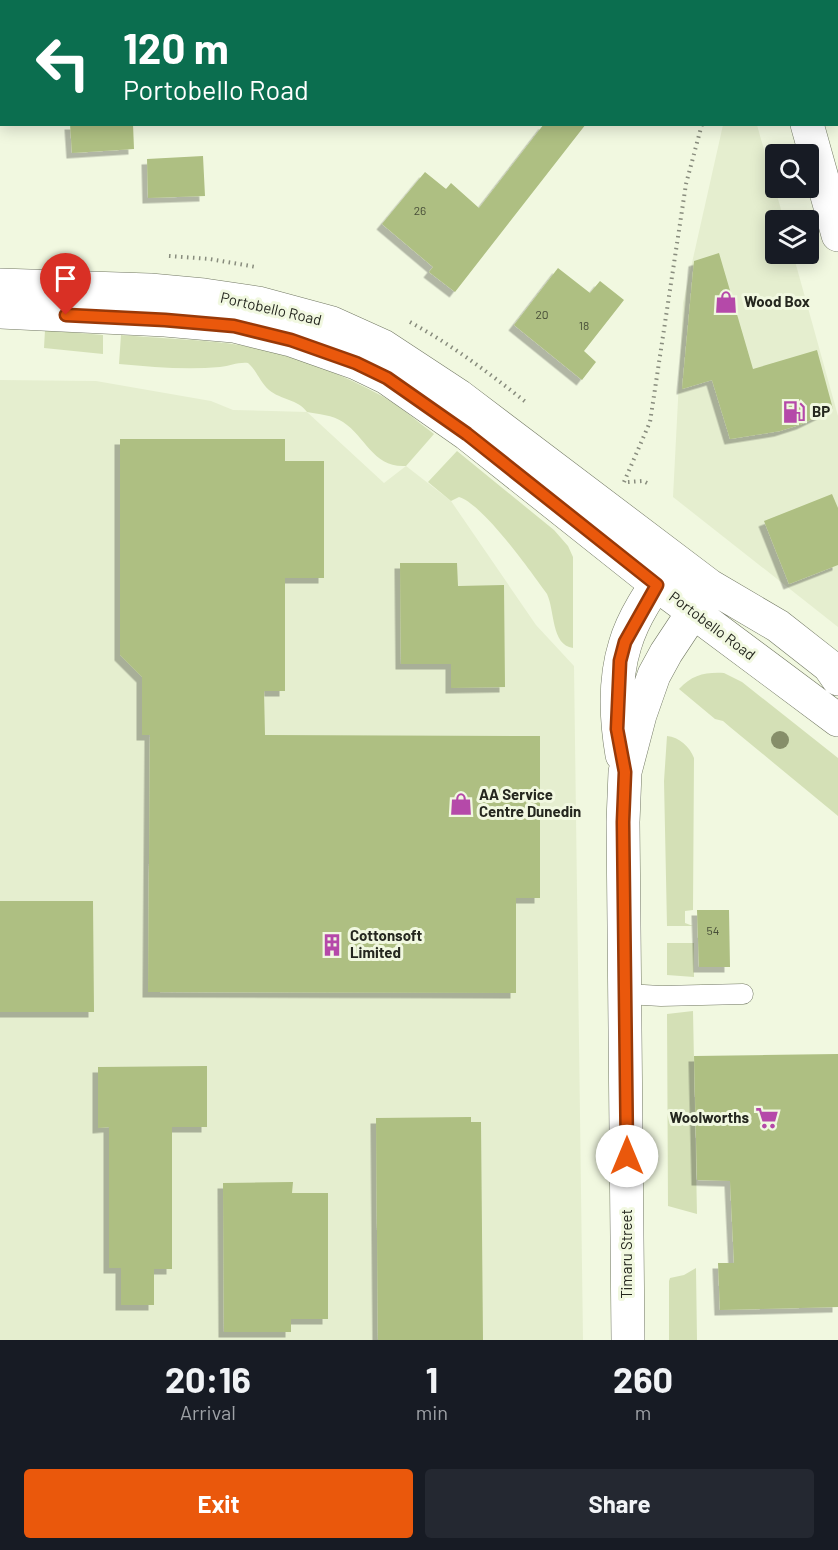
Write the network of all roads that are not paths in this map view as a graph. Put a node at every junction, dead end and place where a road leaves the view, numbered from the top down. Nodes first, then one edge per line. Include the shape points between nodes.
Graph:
1 (808, 126) edge
2 (838, 235) edge
3 (0, 285) edge
4 (0, 312) edge
5 (665, 572) junction
6 (701, 599) junction
7 (835, 671) edge
8 (838, 720) edge
9 (625, 772) junction
10 (626, 994) junction
11 (743, 994) dead end
12 (628, 1340) edge

1 - 2 main road
3 - 5 main road, Portobello Road via 204,295 258,303 332,323 383,346 459,396
4 - 5 main road, Portobello Road via 234,326 291,340 356,363 387,378
5 - 6 main road, Portobello Road
5 - 9 main road, Timaru Street via 625,642 620,661 617,729
6 - 7 main road, Portobello Road via 778,626
6 - 8 main road, Portobello Road
6 - 9 main road, Timaru Street via 654,675
9 - 10 main road, Timaru Street
10 - 11 lane
10 - 12 main road, Timaru Street

